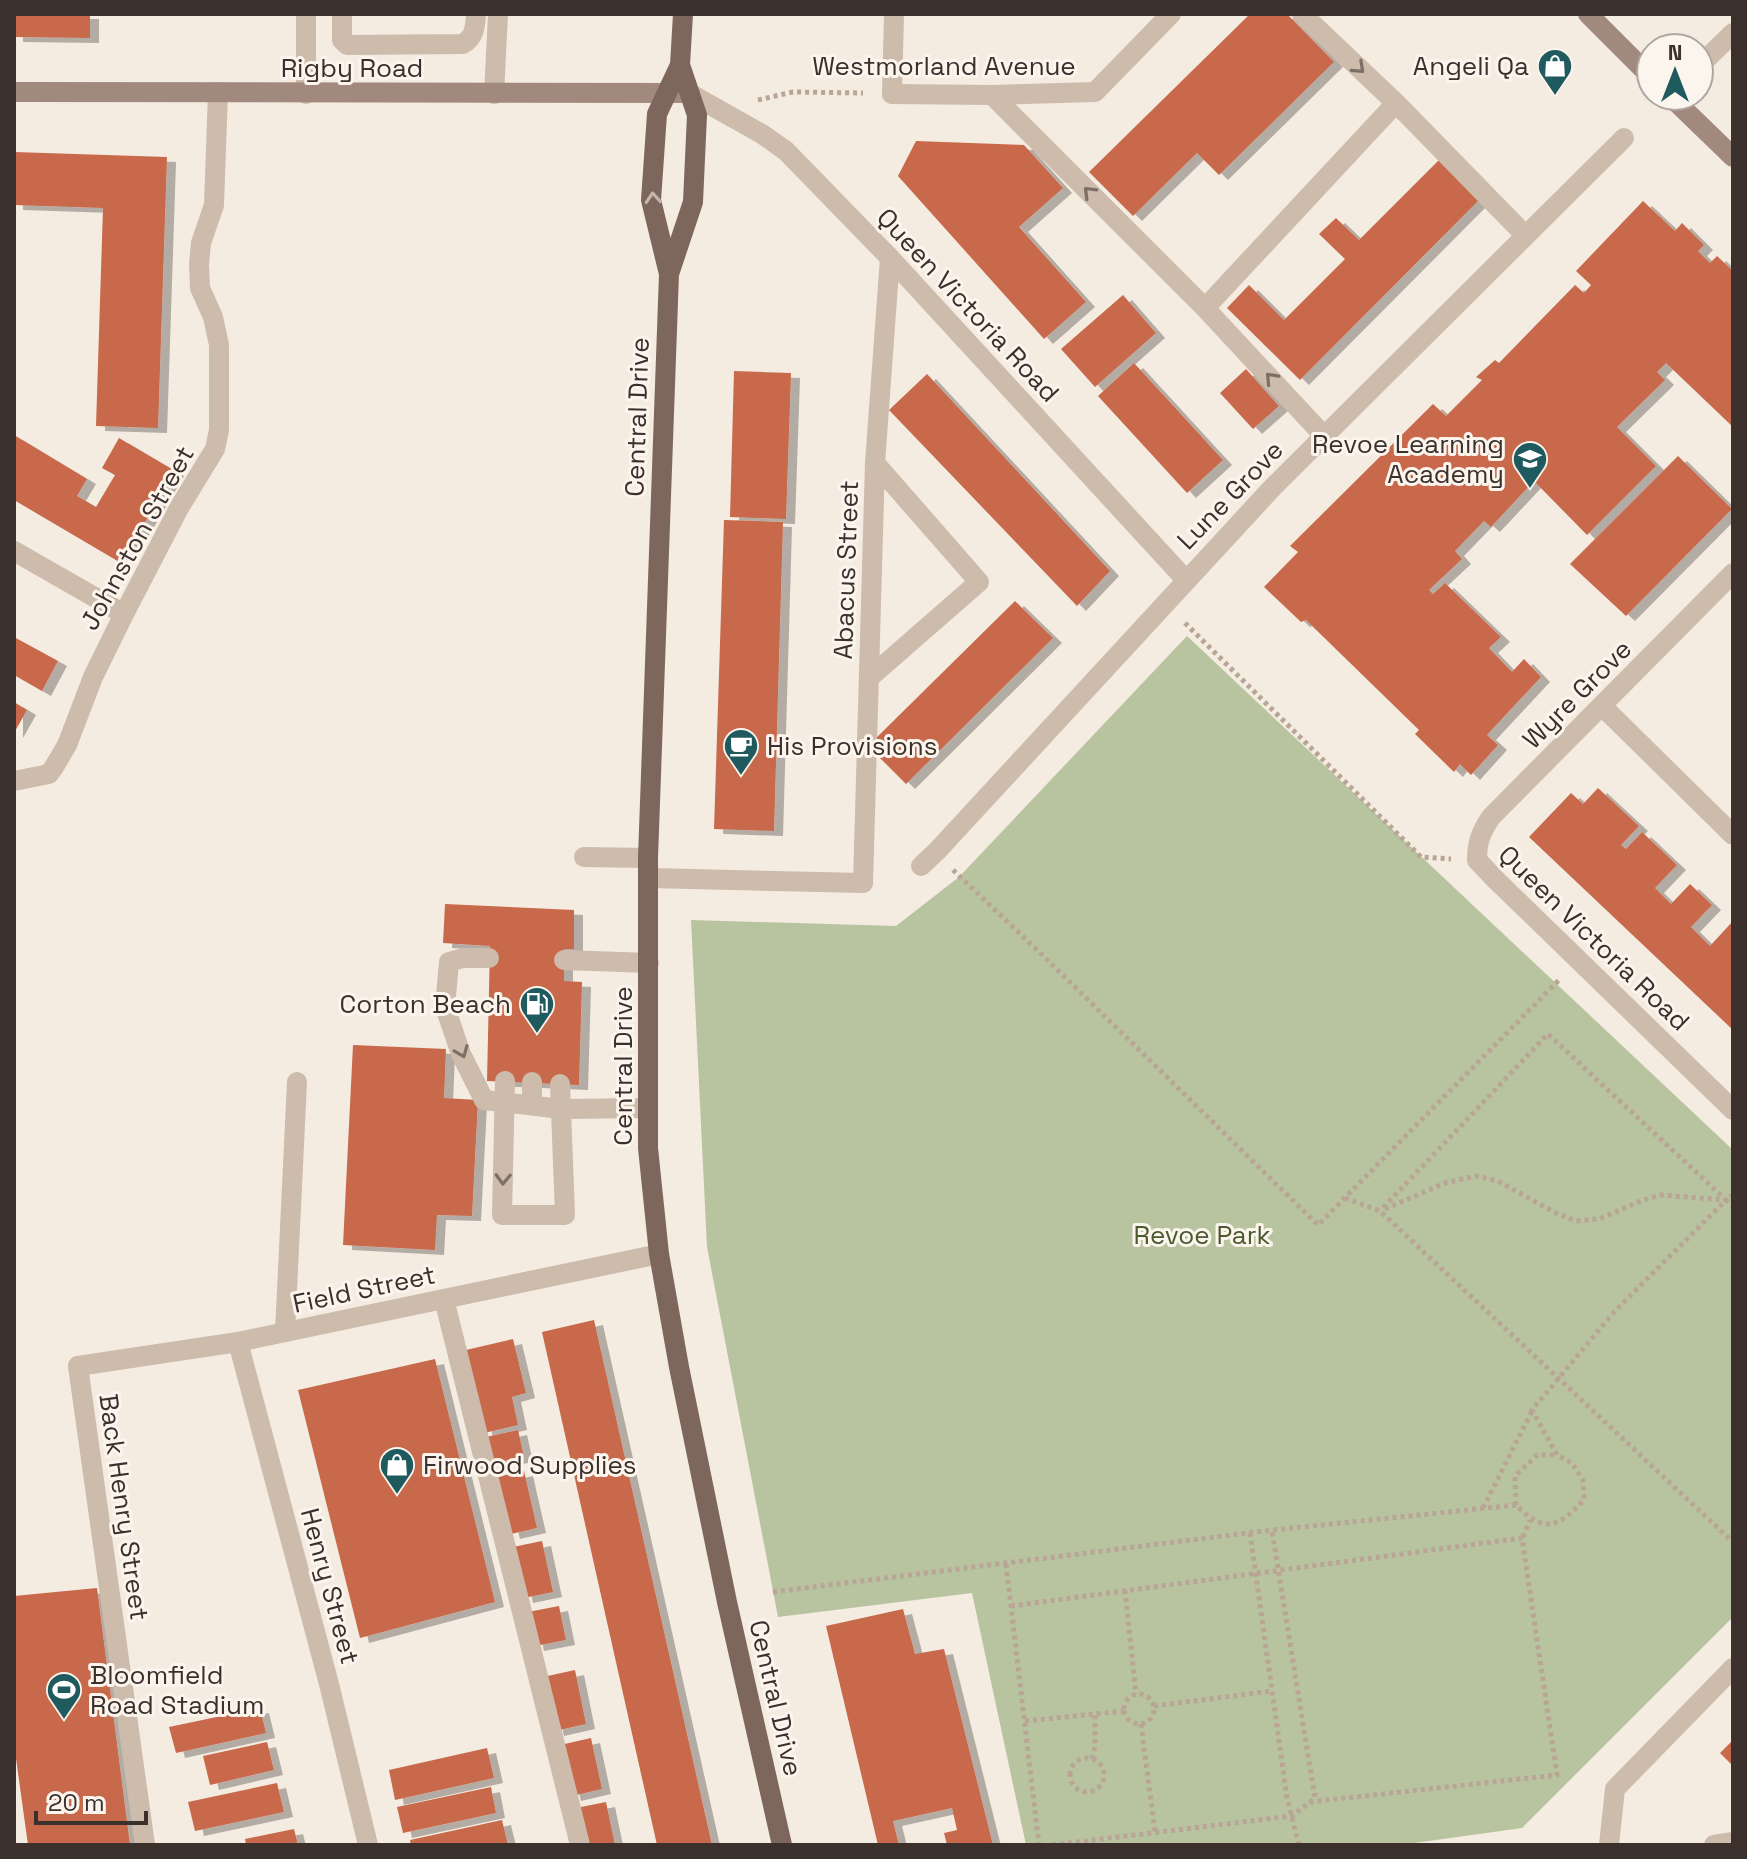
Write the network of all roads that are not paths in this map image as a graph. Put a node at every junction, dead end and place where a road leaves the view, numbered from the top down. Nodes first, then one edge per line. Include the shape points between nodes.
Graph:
1 (306, 14) edge
2 (342, 14) edge
3 (476, 14) edge
4 (498, 14) edge
5 (683, 14) edge
6 (894, 14) edge
7 (1171, 14) edge
8 (1302, 14) edge
9 (1588, 14) edge
10 (1733, 33) edge
11 (1715, 50) edge
12 (1635, 61) edge
13 (680, 65) junction
14 (14, 92) edge
15 (218, 92) junction
16 (689, 93) junction
17 (306, 94) junction
18 (494, 94) junction
19 (665, 94) junction
20 (992, 95) junction
21 (1396, 103) junction
22 (1687, 112) edge
23 (1624, 138) dead end
24 (1733, 157) edge
25 (1525, 235) junction
26 (890, 258) junction
27 (669, 274) junction
28 (1205, 308) junction
29 (1324, 436) junction
30 (875, 463) junction
31 (14, 551) edge
32 (1733, 573) edge
33 (1186, 580) junction
34 (124, 614) junction
35 (869, 678) junction
36 (1602, 706) junction
37 (14, 781) edge
38 (1732, 831) edge
39 (584, 857) dead end
40 (1477, 860) joint
41 (921, 866) dead end
42 (649, 868) junction
43 (489, 958) dead end
44 (564, 960) dead end
45 (649, 963) junction
46 (297, 1082) dead end
47 (532, 1082) dead end
48 (560, 1084) dead end
49 (505, 1091) junction
50 (532, 1105) junction
51 (648, 1108) junction
52 (561, 1109) junction
53 (1733, 1110) edge
54 (659, 1254) junction
55 (444, 1299) junction
56 (285, 1332) junction
57 (238, 1342) junction
58 (78, 1366) joint
59 (1733, 1668) edge
60 (1733, 1842) edge
61 (145, 1845) edge
62 (368, 1845) edge
63 (580, 1845) edge
64 (782, 1845) edge
65 (1609, 1845) edge
66 (1714, 1845) edge

1 - 17 street
2 - 3 street via 342,40 347,45 463,44 475,32
4 - 18 street
5 - 13 main road, Central Drive
6 - 20 street, Westmorland Avenue via 892,94
7 - 20 street, Westmorland Avenue via 1095,92
8 -> 21 street
9 - 12 street
10 - 11 street
13 - 16 main road, Central Drive
13 - 19 main road, Central Drive
14 - 15 street, Rigby Road
15 - 17 street, Rigby Road
15 - 34 street, Johnston Street via 214,205 199,264 200,288 219,345 219,430 210,459
16 - 19 street, Rigby Road
16 - 26 street, Queen Victoria Road via 786,151
16 - 27 main road, Central Drive via 697,115 693,202
17 - 18 street, Rigby Road
18 - 19 street, Rigby Road
27 -> 19 main road, Central Drive via 651,200 657,114
28 -> 20 street
21 - 25 street
21 - 28 street
22 - 24 street
23 - 25 street, Lune Grove
25 - 29 street, Lune Grove
26 - 30 street, Abacus Street
26 - 33 street, Queen Victoria Road
27 - 42 main road, Central Drive
29 -> 28 street
29 - 33 street, Lune Grove
30 - 35 street, Abacus Street
30 - 35 street, Abacus Street via 979,582
31 - 34 street
32 - 36 street, Wyre Grove
33 - 41 street, Lune Grove
34 - 37 street, Johnston Street via 54,767 49,774
35 - 42 street, Abacus Street via 863,883
36 - 38 street
36 - 40 street, Wyre Grove via 1491,817 1480,834
39 - 42 street
40 - 53 street, Queen Victoria Road
42 - 45 main road, Central Drive
43 -> 49 street via 449,962 445,1007 484,1100
44 - 45 street
45 - 51 main road, Central Drive
46 - 56 street
47 - 50 street
48 - 52 street
49 - 50 street
49 -> 52 street via 502,1215 565,1215
50 - 52 street
51 - 52 street
51 - 54 main road, Central Drive
54 - 55 street, Field Street
54 - 64 main road, Central Drive via 727,1602
55 - 56 street, Field Street
55 - 63 street
56 - 57 street, Field Street
57 - 58 street, Field Street
57 - 62 street, Henry Street
58 - 61 street, Back Henry Street
59 - 65 street via 1615,1789
60 - 66 street

